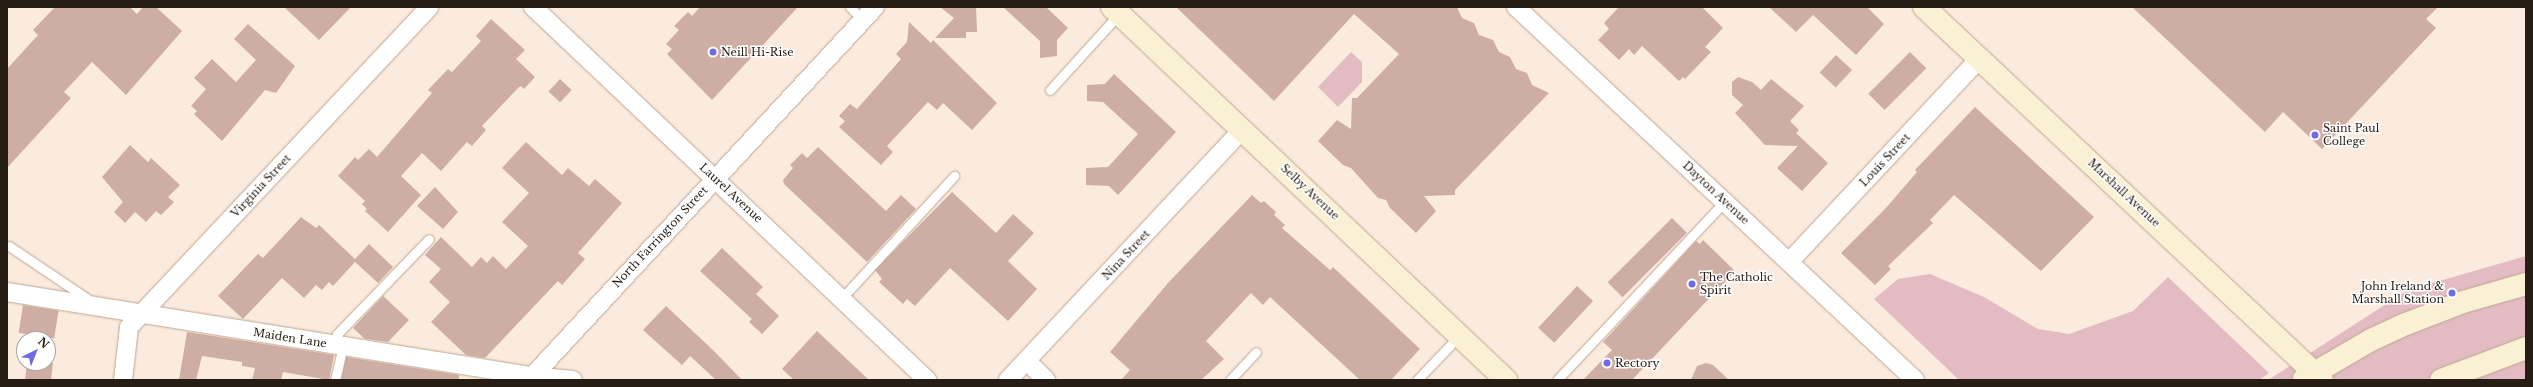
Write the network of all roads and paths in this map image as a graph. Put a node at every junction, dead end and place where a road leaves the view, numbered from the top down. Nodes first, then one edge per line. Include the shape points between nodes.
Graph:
1 (430, 7) edge
2 (533, 7) edge
3 (850, 7) edge
4 (1516, 7) edge
5 (1924, 7) edge
6 (1115, 11) edge
7 (869, 13) edge
8 (1980, 58) junction
9 (1050, 90) dead end
10 (1243, 129) junction
11 (954, 176) dead end
12 (715, 178) junction
13 (1725, 201) junction
14 (429, 239) dead end
15 (10, 246) dead end
16 (1790, 261) junction
17 (2526, 284) edge
18 (7, 292) edge
19 (842, 298) junction
20 (100, 308) junction
21 (140, 314) junction
22 (1460, 334) junction
23 (340, 346) junction
24 (2526, 348) edge
25 (1256, 352) dead end
26 (1027, 361) junction
27 (2314, 377) edge
28 (530, 378) edge
29 (123, 380) edge
30 (335, 380) edge
31 (573, 380) edge
32 (927, 380) edge
33 (1008, 380) edge
34 (1046, 380) edge
35 (1230, 380) edge
36 (1417, 380) edge
37 (1506, 380) edge
38 (1557, 380) edge
39 (1915, 380) edge
40 (2441, 380) edge

1 - 21 street, Virginia Street
2 - 12 street, Laurel Avenue
3 - 7 lane
4 - 13 street, Dayton Avenue
5 - 8 street, Marshall Avenue
6 - 9 lane
6 - 10 street, Selby Avenue
7 - 12 street, North Farrington Street
8 - 16 street, Louis Street
8 - 27 street, Marshall Avenue
10 - 22 street, Selby Avenue
10 - 26 street, Nina Street
11 - 19 lane
12 - 19 street, Laurel Avenue
12 - 28 street, North Farrington Street
13 - 16 street, Dayton Avenue
13 - 38 lane
14 - 23 lane via 337,334
15 - 20 lane
16 - 39 street, Dayton Avenue
17 - 27 street via 2463,302 2406,324
18 - 20 street, Maiden Lane
19 - 32 street, Laurel Avenue
20 - 21 street, Maiden Lane
21 - 23 street, Maiden Lane
21 - 29 street, Virginia Street via 129,327
22 - 36 lane
22 - 37 street, Selby Avenue
23 - 28 street, Maiden Lane
23 - 30 lane
24 - 40 street
25 - 35 lane
26 - 33 street, Nina Street
26 - 34 street
28 - 31 street, Maiden Lane

